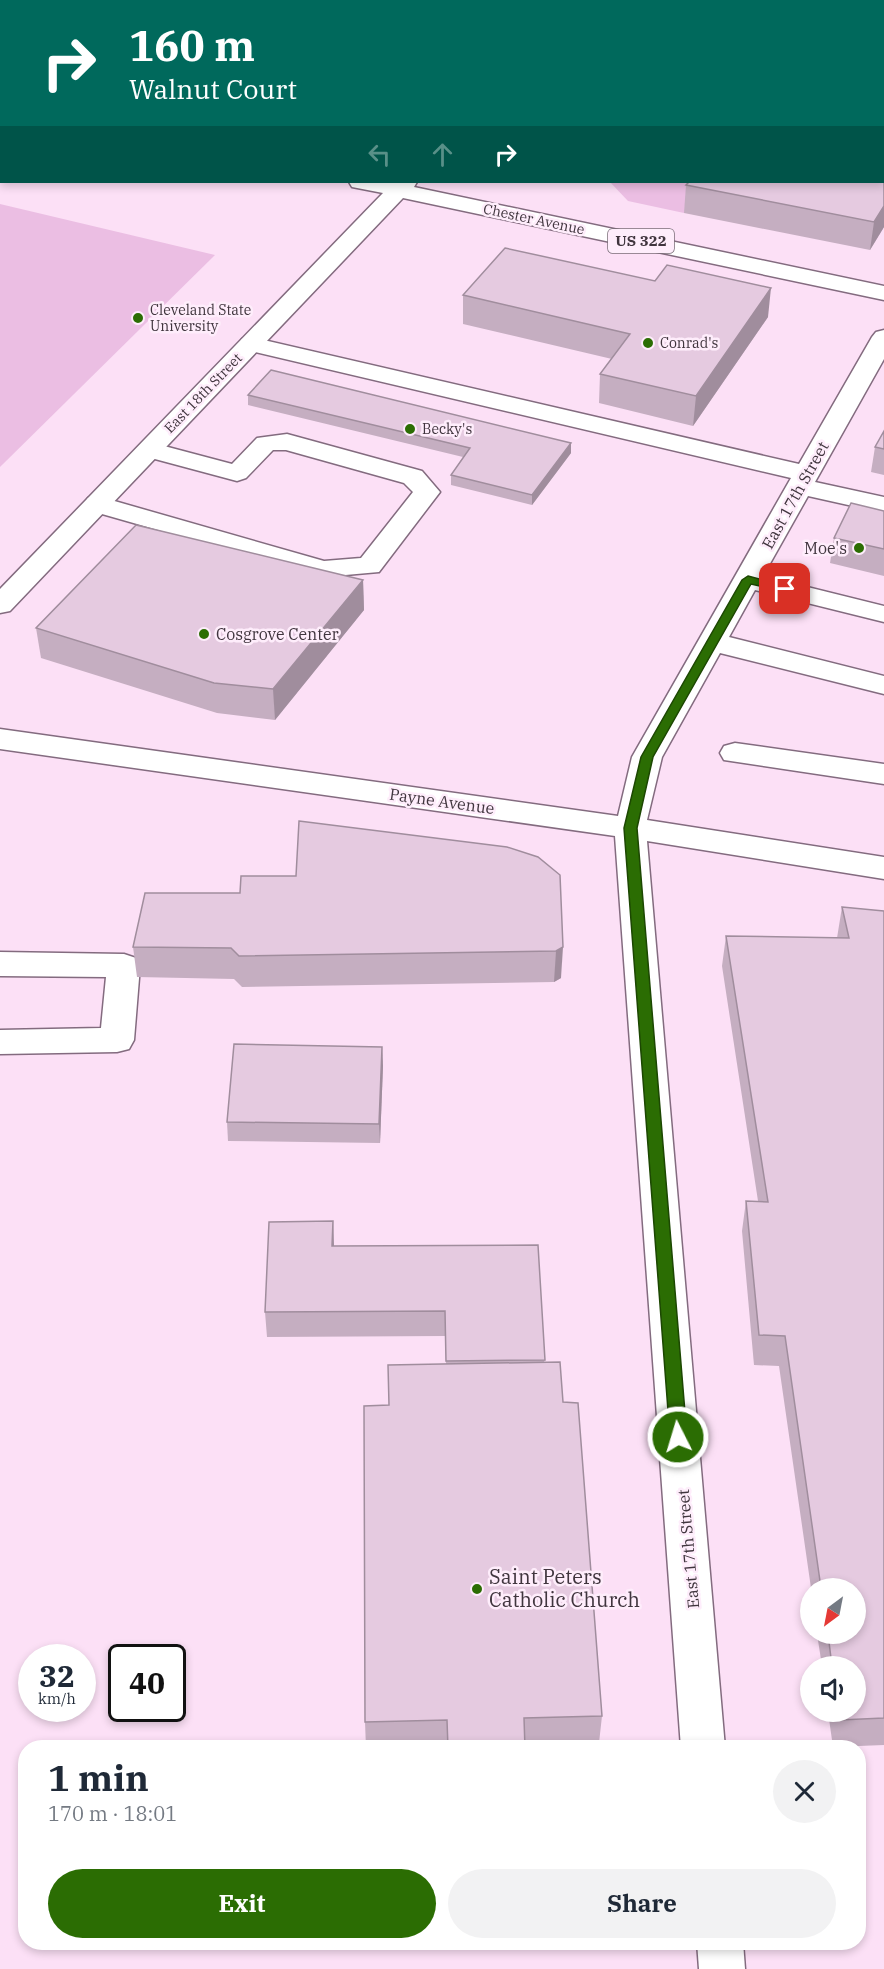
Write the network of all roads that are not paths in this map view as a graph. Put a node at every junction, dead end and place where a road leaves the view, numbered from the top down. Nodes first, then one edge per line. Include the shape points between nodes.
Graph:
1 (370, 183) edge
2 (402, 186) edge
3 (884, 292) edge
4 (884, 337) edge
5 (251, 344) junction
6 (149, 450) junction
7 (804, 480) junction
8 (97, 504) junction
9 (884, 505) edge
10 (748, 580) junction
11 (0, 605) edge
12 (884, 614) edge
13 (712, 642) junction
14 (884, 685) edge
15 (0, 739) edge
16 (735, 753) dead end
17 (884, 774) edge
18 (630, 828) junction
19 (884, 868) edge
20 (0, 964) edge
21 (0, 1042) edge
22 (703, 1740) edge
23 (721, 1950) edge
24 (722, 1969) edge

1 - 2 street, Chester Avenue / US 322
2 - 3 street, Chester Avenue / US 322
2 - 5 street, East 18th Street
4 - 7 street, East 17th Street
5 - 6 street, East 18th Street
5 - 7 street
6 - 8 street, East 18th Street
6 - 8 street via 237,473 266,443 287,442 414,477 427,492 369,566 323,569
7 - 9 street
7 - 10 street, East 17th Street
8 - 11 street, East 18th Street
10 - 12 street
10 - 13 street, East 17th Street
13 - 14 street
13 - 18 street, East 17th Street via 647,757
15 - 18 street, Payne Avenue
16 - 17 street
18 - 19 street, Payne Avenue
18 - 22 street, East 17th Street
20 - 21 street via 124,966 117,1041
23 - 24 street

